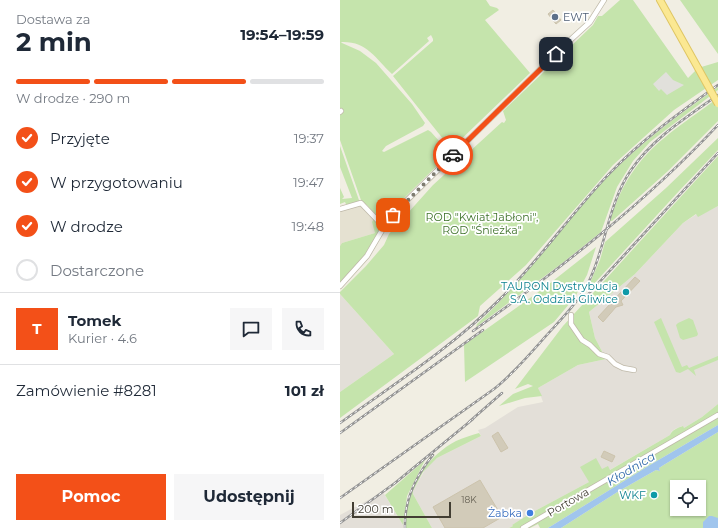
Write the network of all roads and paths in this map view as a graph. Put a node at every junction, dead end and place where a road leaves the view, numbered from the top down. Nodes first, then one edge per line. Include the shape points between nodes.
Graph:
1 (598, 0) edge
2 (604, 0) edge
3 (660, 0) edge
4 (598, 9) junction
5 (718, 104) edge
6 (340, 209) edge
7 (384, 227) junction
8 (340, 286) edge
9 (571, 315) dead end
10 (634, 370) dead end
11 (718, 416) edge
12 (522, 528) edge

1 - 4 street
2 - 4 street
3 - 5 main road, bridge
4 - 7 street via 590,22 396,211
6 - 7 street via 361,203
7 - 8 street via 367,256
9 - 10 street via 571,324 582,340 598,354 608,357 623,368
11 - 12 street, Portowa

